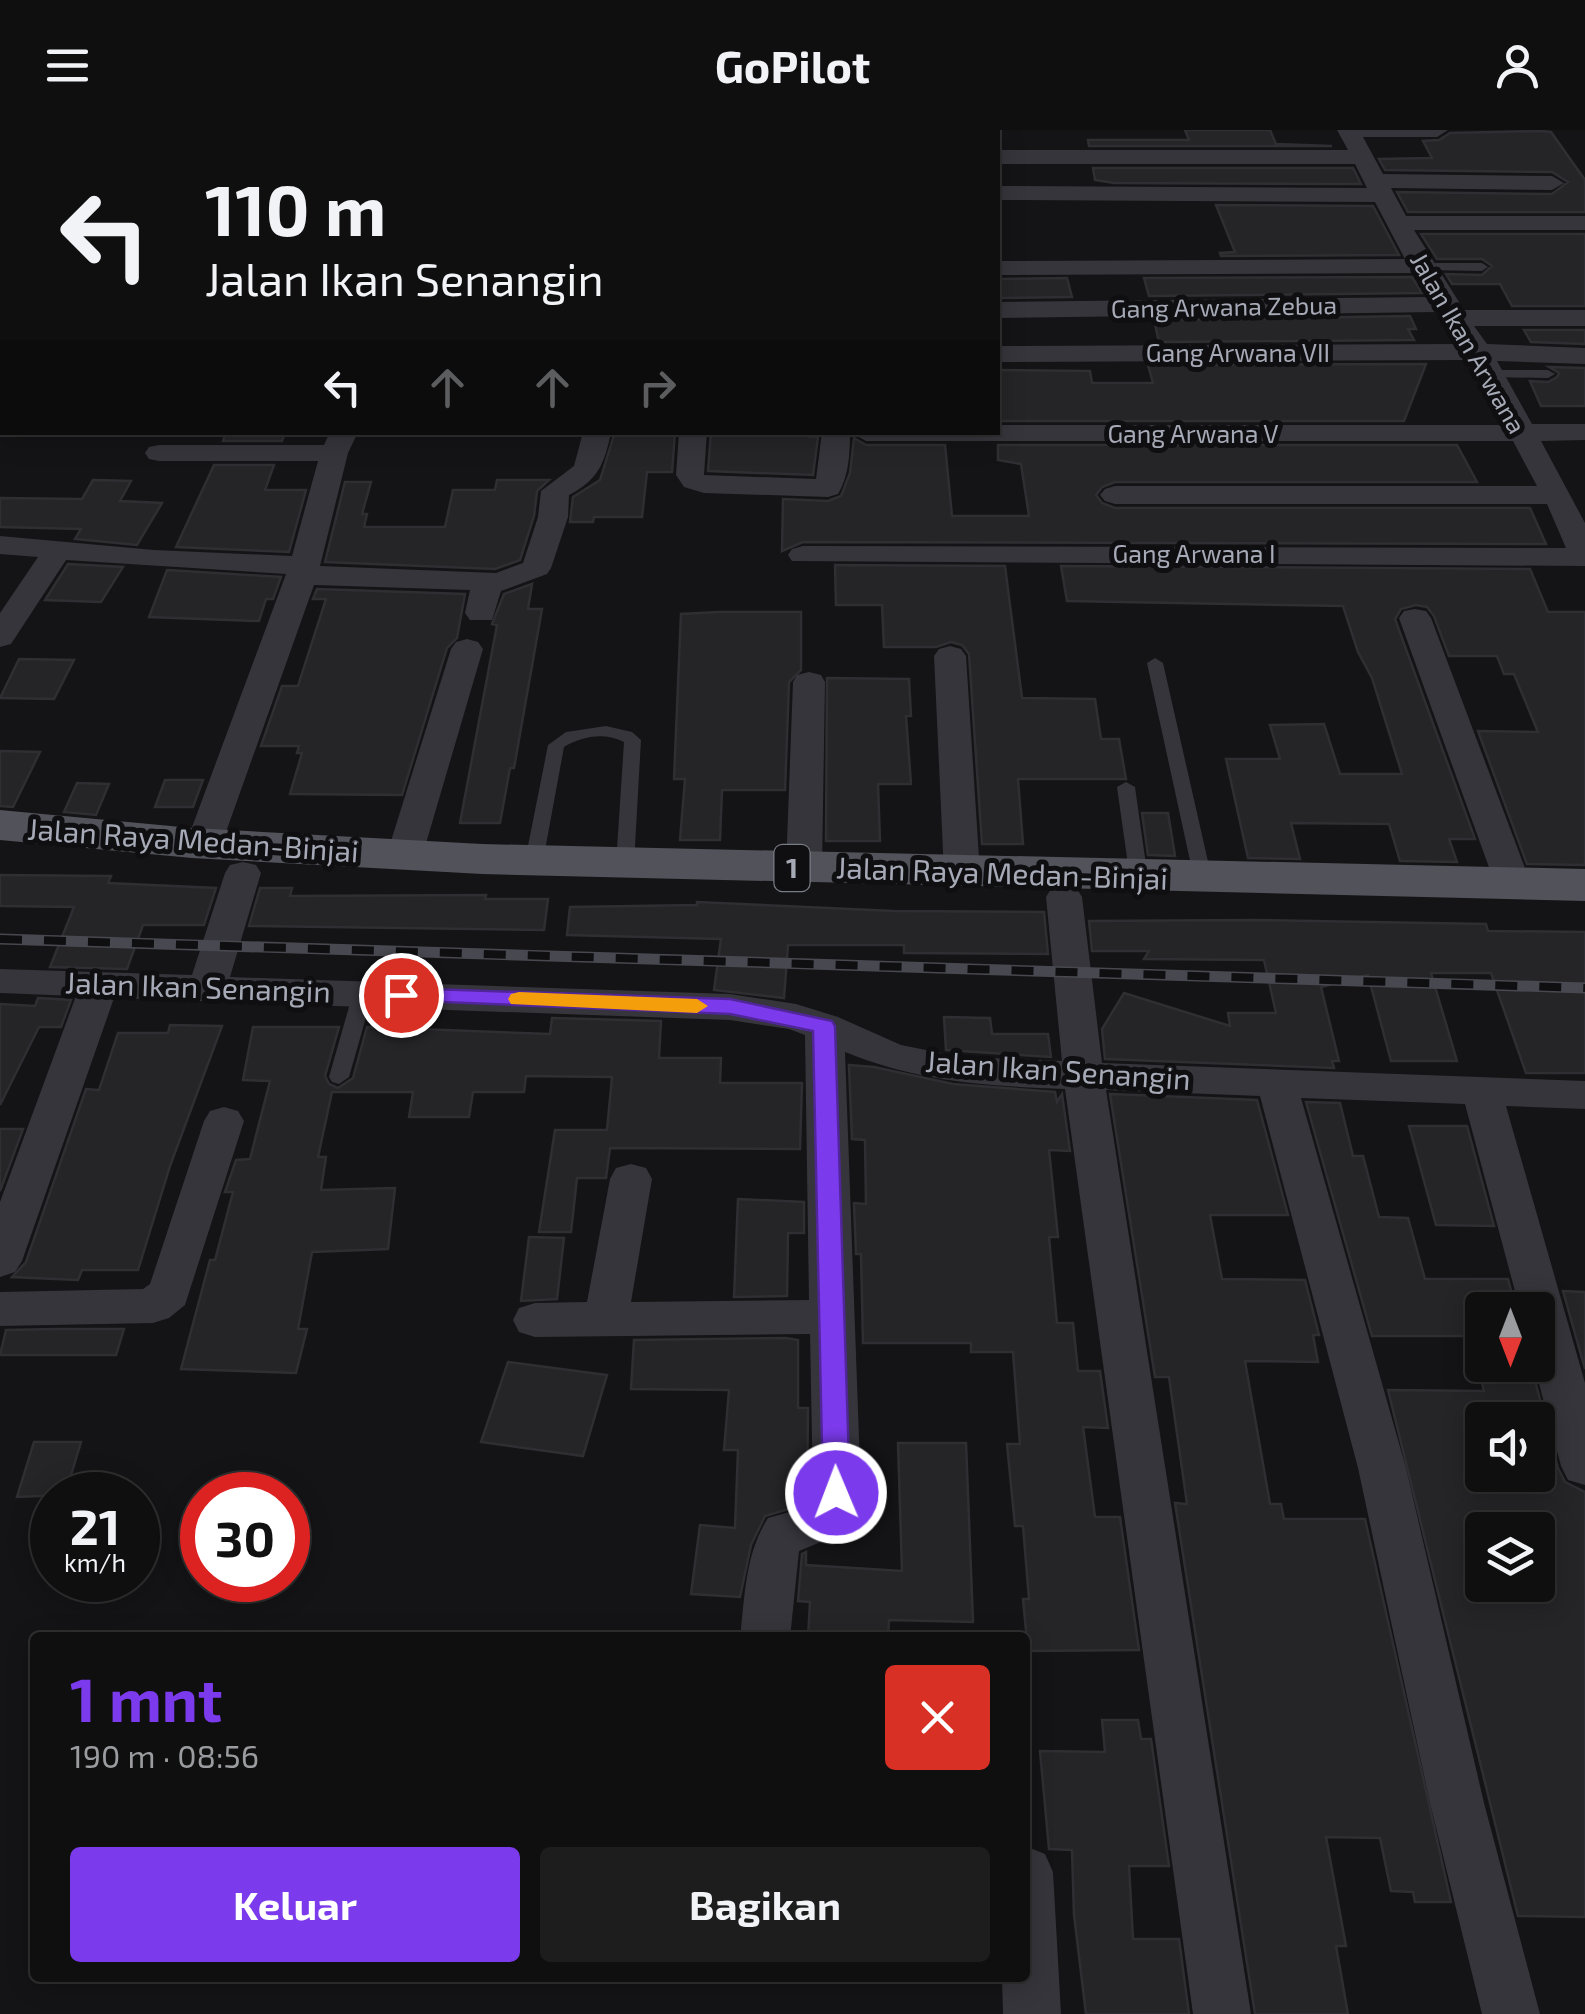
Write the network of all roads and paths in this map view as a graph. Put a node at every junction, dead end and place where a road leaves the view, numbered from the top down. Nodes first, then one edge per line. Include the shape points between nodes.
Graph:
1 (1348, 130) edge
2 (1437, 130) edge
3 (1000, 157) edge
4 (1362, 157) junction
5 (1552, 184) dead end
6 (1379, 188) junction
7 (1000, 192) edge
8 (1399, 223) junction
9 (1585, 223) edge
10 (1421, 266) junction
11 (1482, 267) dead end
12 (1000, 268) edge
13 (1000, 310) edge
14 (1454, 311) junction
15 (1585, 318) edge
16 (1000, 354) edge
17 (1585, 356) edge
18 (1484, 363) junction
19 (1548, 374) dead end
20 (1520, 432) junction
21 (1585, 432) edge
22 (1000, 434) edge
23 (596, 435) edge
24 (693, 435) edge
25 (836, 435) edge
26 (339, 443) edge
27 (159, 453) dead end
28 (1115, 495) dead end
29 (1568, 504) edge
30 (0, 545) edge
31 (57, 550) junction
32 (802, 555) dead end
33 (1585, 557) edge
34 (303, 570) junction
35 (480, 581) junction
36 (481, 613) dead end
37 (1415, 618) dead end
38 (4, 625) edge
39 (467, 649) dead end
40 (950, 656) dead end
41 (1154, 663) dead end
42 (808, 682) dead end
43 (1126, 787) dead end
44 (0, 825) edge
45 (0, 852) edge
46 (404, 856) junction
47 (223, 859) junction
48 (534, 861) junction
49 (626, 864) junction
50 (804, 868) junction
51 (946, 879) junction
52 (1139, 879) junction
53 (1203, 879) junction
54 (1513, 884) junction
55 (1585, 886) edge
56 (1064, 897) junction
57 (1585, 914) edge
58 (0, 981) edge
59 (99, 985) junction
60 (207, 988) junction
61 (363, 993) junction
62 (824, 1026) junction
63 (339, 1077) dead end
64 (1084, 1078) junction
65 (1277, 1083) junction
66 (1482, 1090) junction
67 (1585, 1095) edge
68 (224, 1121) dead end
69 (632, 1179) dead end
70 (0, 1261) edge
71 (0, 1309) edge
72 (832, 1317) junction
73 (534, 1320) dead end
74 (606, 1320) junction
75 (1585, 1466) edge
76 (766, 1632) edge
77 (1030, 1973) edge
78 (1032, 2014) edge
79 (1222, 2014) edge
80 (1511, 2014) edge

1 - 2 street
1 - 4 street, Jalan Ikan Arwana
3 - 4 street
4 - 6 street, Jalan Ikan Arwana
5 - 6 street
6 - 7 street
6 - 8 street, Jalan Ikan Arwana
8 - 9 street
8 - 10 street, Jalan Ikan Arwana
10 - 11 lane
10 - 12 street
10 - 14 street, Jalan Ikan Arwana
13 - 14 street, Gang Arwana Zebua
14 - 15 street, Gang Arwana Zebua
14 - 18 street, Jalan Ikan Arwana
16 - 18 street, Gang Arwana VII
17 - 18 street, Gang Arwana VII
18 - 19 lane
18 - 20 street, Jalan Ikan Arwana
20 - 21 street, Gang Arwana V
20 - 22 street, Gang Arwana V
20 - 29 street, Jalan Ikan Arwana
23 - 35 street via 582,480 555,491 536,568 498,582
24 - 25 street via 694,480 804,489 828,488
26 - 27 street
26 - 34 street
28 - 29 street
29 - 33 street, Jalan Ikan Arwana
30 - 31 street
31 - 34 street
31 - 38 street
32 - 33 street, Gang Arwana I
34 - 35 street
34 - 47 street
35 - 36 street via 487,593
37 - 54 street
39 - 46 street
40 - 51 street
41 - 53 lane
42 - 50 street
43 - 52 lane
44 - 47 main road, Jalan Raya Medan-Binjai / 1
45 - 47 main road, Jalan Raya Medan-Binjai / 1
46 - 47 main road, Jalan Raya Medan-Binjai / 1
46 - 48 main road, Jalan Raya Medan-Binjai / 1
47 - 51 main road, Jalan Raya Medan-Binjai / 1 via 795,892
47 - 60 street
48 - 49 main road, Jalan Raya Medan-Binjai / 1
48 - 49 lane via 556,745 572,734 621,733 633,740
49 - 50 main road, Jalan Raya Medan-Binjai / 1
50 - 51 main road, Jalan Raya Medan-Binjai / 1
51 - 52 main road, Jalan Raya Medan-Binjai / 1
51 - 56 main road, Jalan Raya Medan-Binjai / 1
52 - 53 main road, Jalan Raya Medan-Binjai / 1
53 - 54 main road, Jalan Raya Medan-Binjai / 1
54 - 55 main road, Jalan Raya Medan-Binjai / 1
56 - 57 main road, Jalan Raya Medan-Binjai / 1
56 - 64 street
58 - 59 street, Jalan Ikan Senangin
59 - 60 street, Jalan Ikan Senangin
59 - 70 street
60 - 61 street, Jalan Ikan Senangin
61 - 62 street, Jalan Ikan Senangin via 730,1006
61 - 63 lane
62 - 64 street, Jalan Ikan Senangin via 924,1064
62 - 72 street
64 - 65 street, Jalan Ikan Senangin
64 - 79 street
65 - 66 street, Jalan Ikan Senangin
65 - 80 street via 1382,1468 1456,1803
66 - 67 street, Jalan Ikan Senangin
66 - 75 street
68 - 71 street via 169,1293 153,1306
69 - 74 street
72 - 74 street
72 - 76 street via 832,1512 823,1524 785,1532 774,1548
73 - 74 street
77 - 78 street

